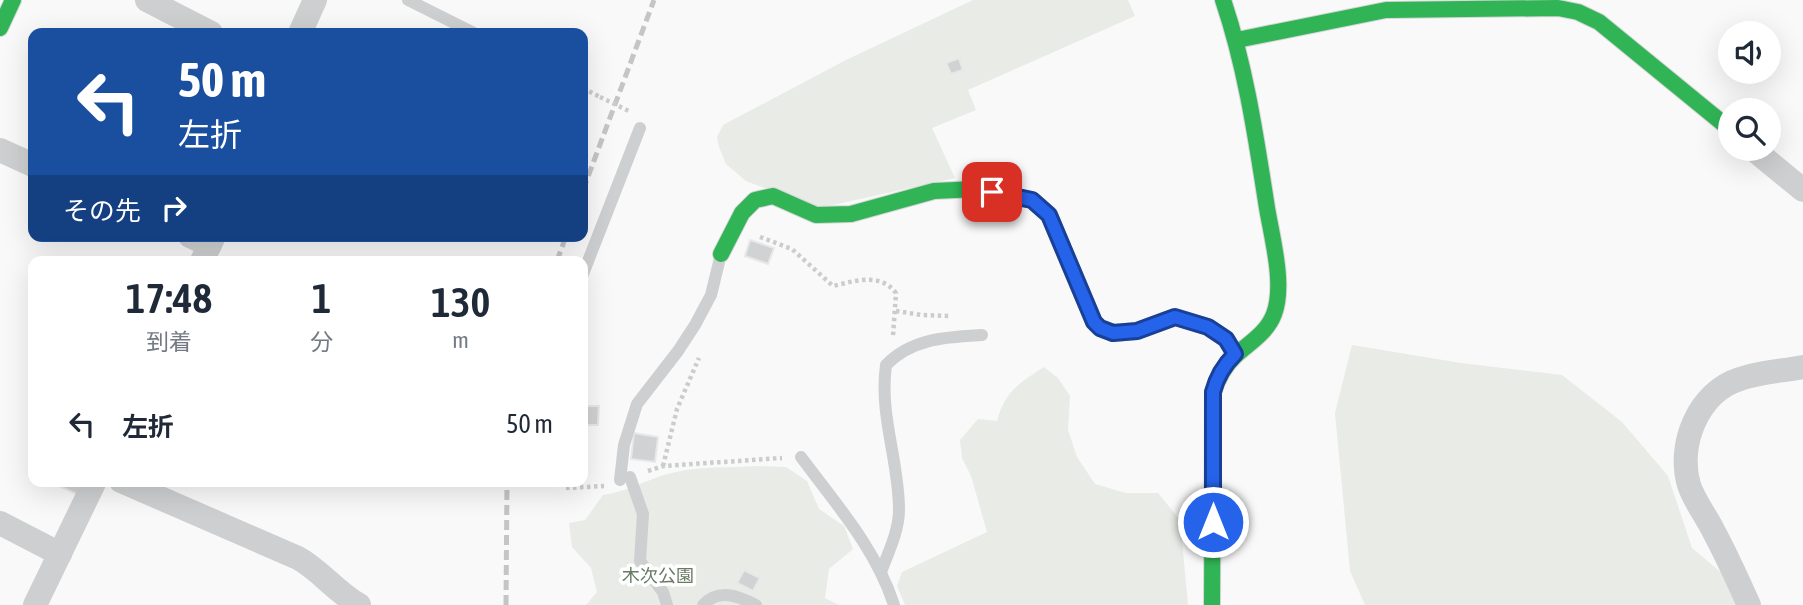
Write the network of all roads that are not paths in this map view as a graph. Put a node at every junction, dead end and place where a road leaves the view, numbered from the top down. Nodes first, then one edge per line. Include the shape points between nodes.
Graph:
1 (13, 0) edge
2 (146, 0) edge
3 (315, 0) edge
4 (408, 0) edge
5 (1223, 0) edge
6 (0, 28) edge
7 (201, 28) edge
8 (302, 28) edge
9 (464, 28) edge
10 (1237, 40) junction
11 (1718, 119) edge
12 (640, 128) dead end
13 (0, 150) edge
14 (1768, 161) edge
15 (28, 163) edge
16 (1803, 190) edge
17 (722, 254) joint
18 (588, 261) edge
19 (982, 335) dead end
20 (1235, 354) junction
21 (1803, 367) edge
22 (801, 457) road end
23 (92, 487) edge
24 (135, 487) edge
25 (0, 523) edge
26 (60, 554) junction
27 (881, 572) junction
28 (35, 605) edge
29 (359, 605) edge
30 (667, 605) edge
31 (704, 605) edge
32 (756, 605) edge
33 (894, 605) edge
34 (1212, 605) edge
35 (1749, 605) edge

1 - 6 street
2 - 7 street
3 - 8 street
4 - 9 lane
5 - 10 street
10 - 11 street via 1386,10 1558,8 1599,22
10 - 20 street via 1273,247 1277,303 1268,326
12 - 18 lane
13 - 15 street
14 - 16 street
17 - 20 street via 733,227 755,200 773,197 816,215 851,214 934,191 976,189 1032,200 1049,215 1100,328 1113,333 1137,331 1175,317 1208,327 1226,339
17 - 30 lane via 711,295 678,351 637,404 624,445 625,479 643,514 639,561 663,592
19 - 27 lane via 932,338 886,365 885,416 899,512
20 - 34 street via 1224,365 1213,392
21 - 35 street via 1738,379 1717,391 1692,425 1686,450 1689,485
22 - 27 lane
23 - 26 street
24 - 29 street via 298,558
25 - 26 street
26 - 28 street
27 - 33 lane
31 - 32 lane via 722,594

